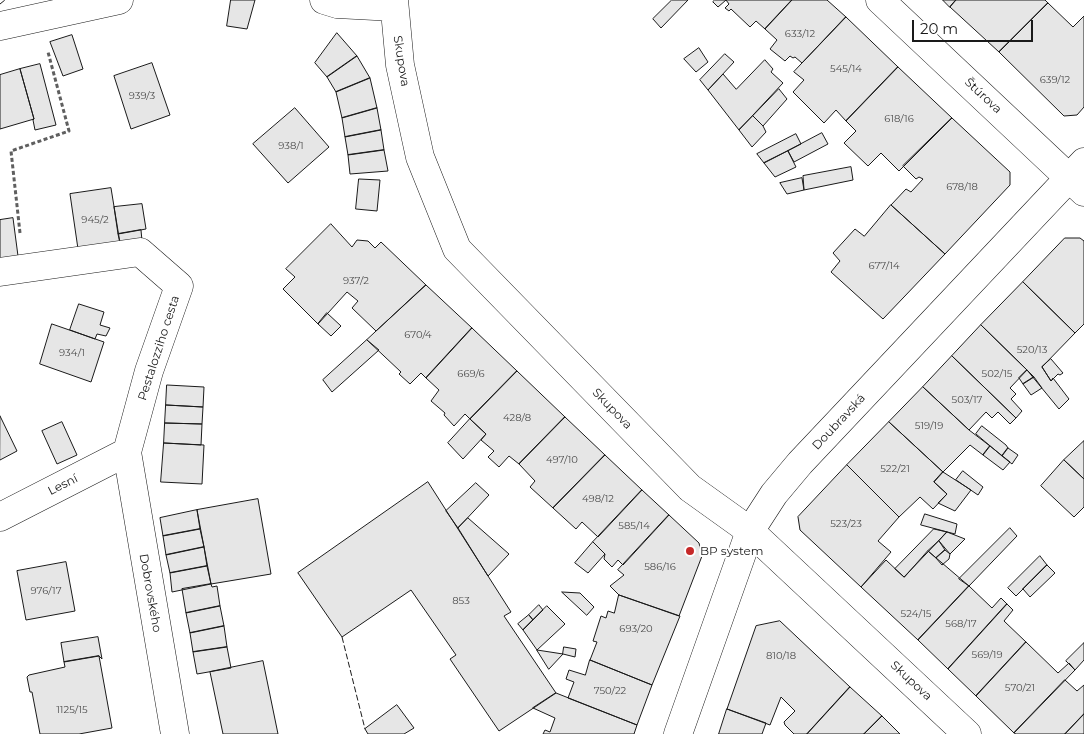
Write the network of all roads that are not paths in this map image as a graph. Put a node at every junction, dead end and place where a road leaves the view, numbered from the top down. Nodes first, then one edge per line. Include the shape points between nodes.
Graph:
1 (119, 0) edge
2 (324, 0) edge
3 (880, 0) edge
4 (394, 4) edge
5 (0, 26) edge
6 (1079, 177) edge
7 (12, 270) edge
8 (127, 452) junction
9 (0, 517) edge
10 (750, 531) junction
11 (175, 734) edge
12 (678, 734) edge
13 (967, 734) edge

1 - 5 street
2 - 4 street via 337,4
3 - 6 street, Štúrova
4 - 10 street, Skupova via 400,65 420,157 457,250 690,488
6 - 10 street, Doubravská via 800,463 774,494
7 - 8 street, Pestalozziho cesta via 140,252 179,286 149,372
8 - 9 street, Lesní
8 - 11 street, Dobrovského
10 - 12 street, Doubravská
10 - 13 street, Skupova

